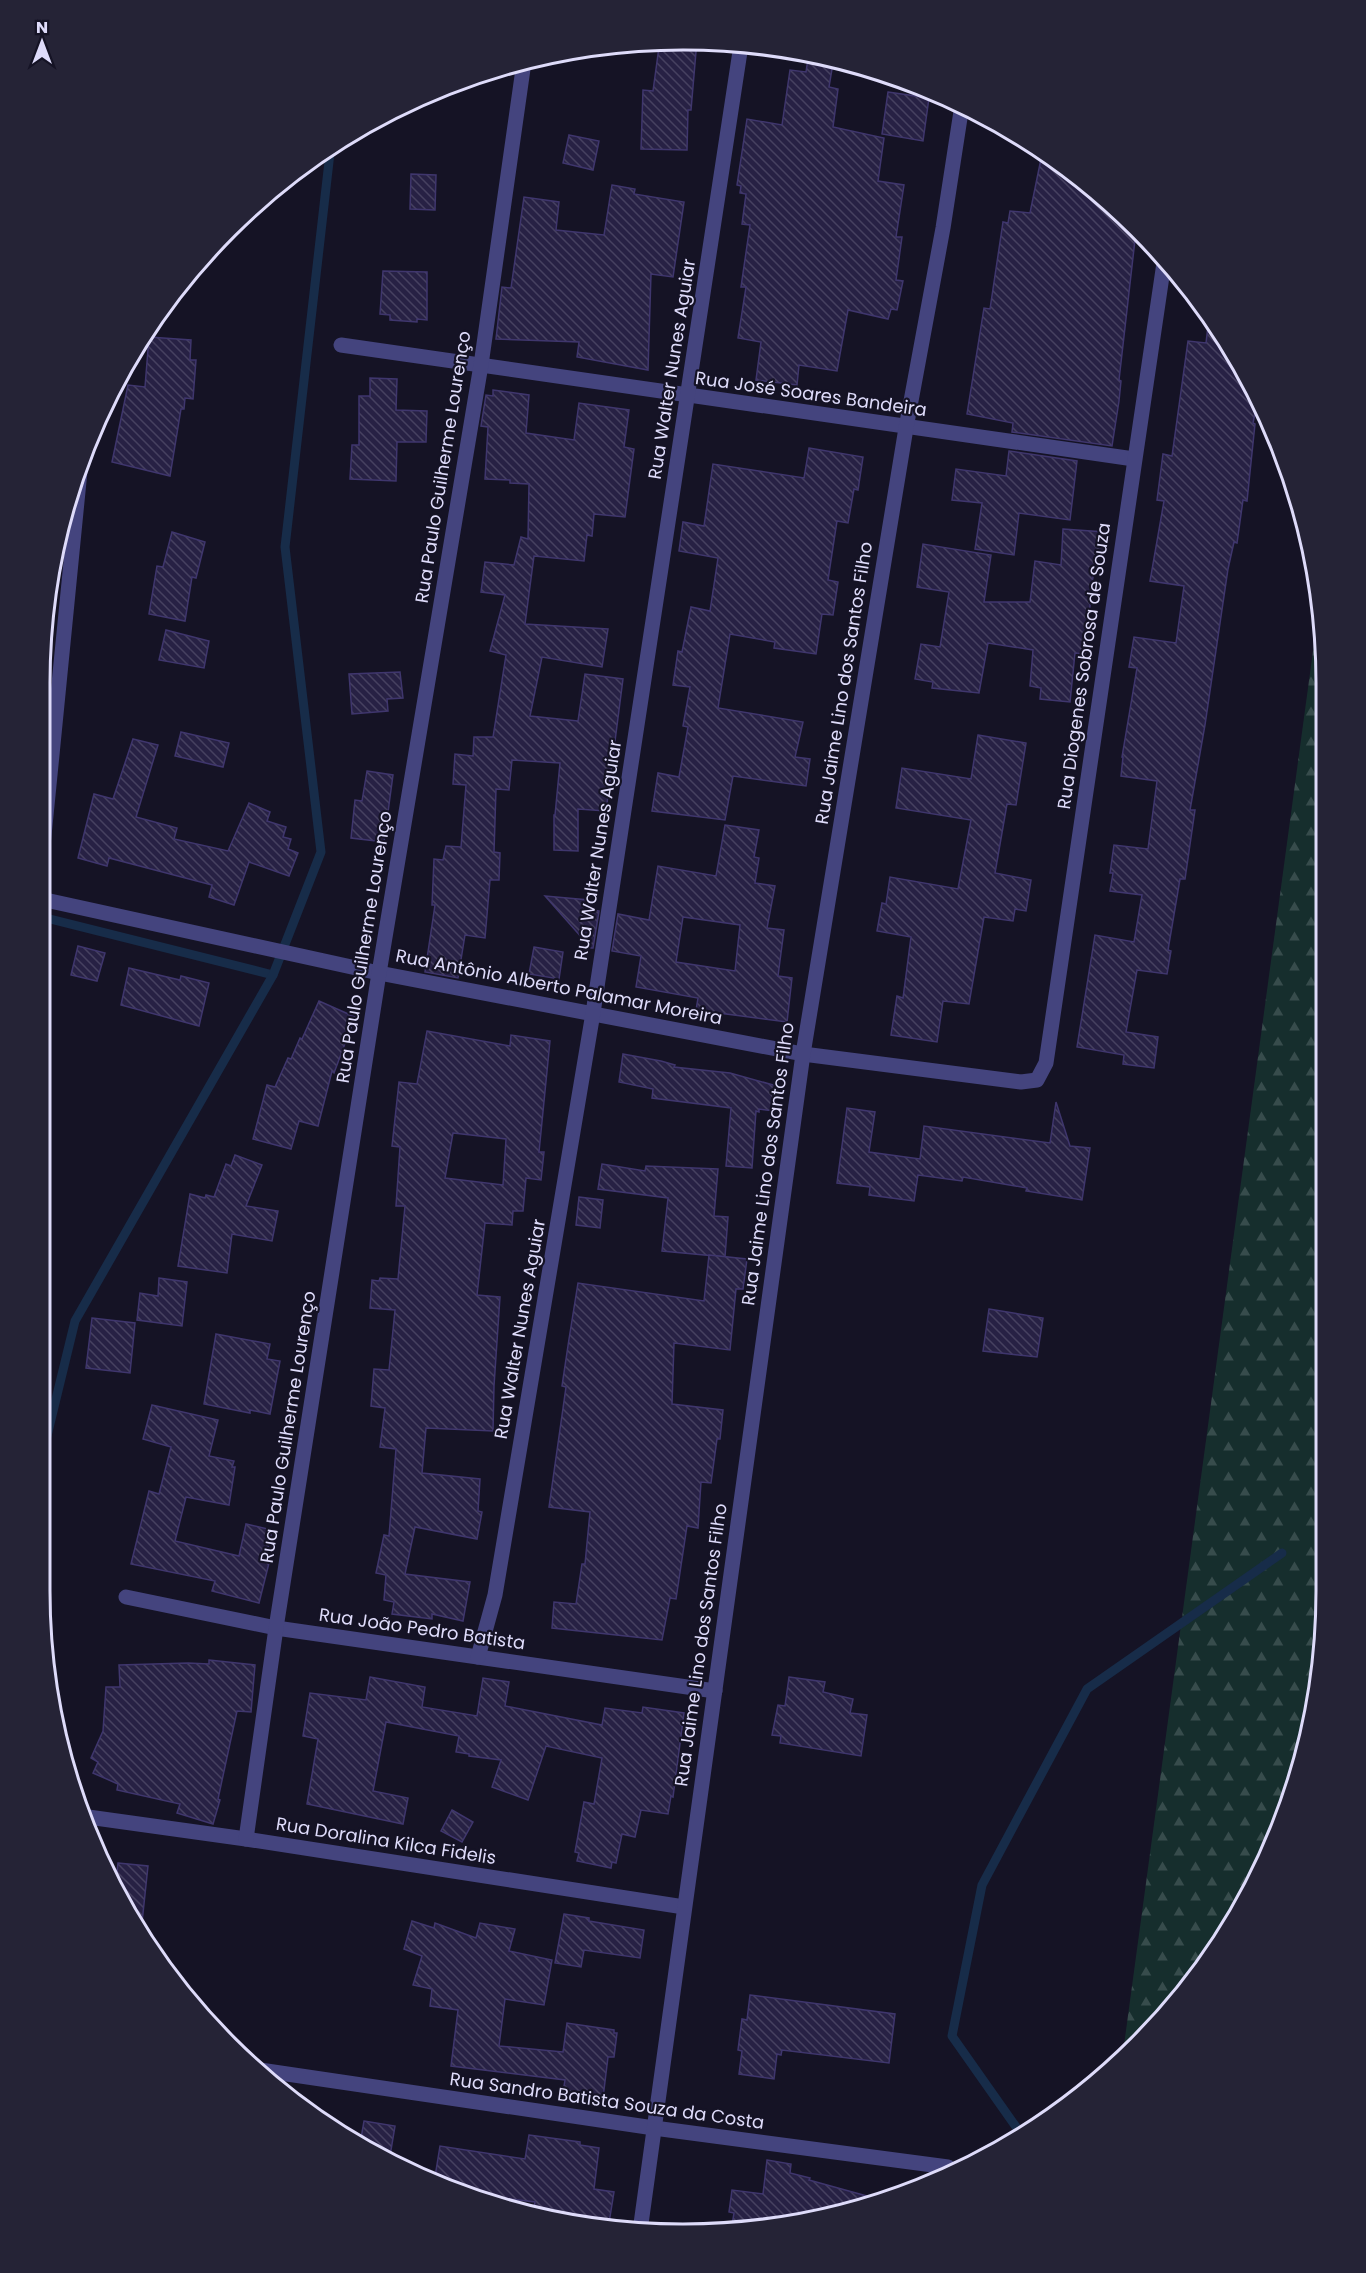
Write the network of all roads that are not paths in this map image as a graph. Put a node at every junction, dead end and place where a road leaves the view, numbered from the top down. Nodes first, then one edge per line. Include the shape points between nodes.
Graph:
1 (740, 53) edge
2 (523, 70) edge
3 (961, 114) edge
4 (1163, 270) edge
5 (341, 345) dead end
6 (481, 365) junction
7 (687, 395) junction
8 (906, 428) junction
9 (1134, 459) junction
10 (77, 498) edge
11 (50, 775) edge
12 (50, 901) edge
13 (379, 973) junction
14 (593, 1013) junction
15 (803, 1054) junction
16 (1037, 1080) joint
17 (126, 1597) dead end
18 (276, 1628) junction
19 (478, 1657) junction
20 (714, 1691) junction
21 (92, 1818) edge
22 (246, 1839) junction
23 (684, 1906) junction
24 (272, 2072) edge
25 (654, 2128) junction
26 (944, 2166) edge
27 (640, 2222) edge

1 - 7 street, Rua Walter Nunes Aguiar
2 - 6 street, Rua Paulo Guilherme Lourenço
3 - 8 street, Rua Jaime Lino dos Santos Filho
4 - 9 street, Rua Diogenes Sobrosa de Souza
5 - 6 street, Rua José Soares Bandeira
6 - 7 street, Rua José Soares Bandeira
6 - 13 street, Rua Paulo Guilherme Lourenço
7 - 8 street, Rua José Soares Bandeira
7 - 14 street, Rua Walter Nunes Aguiar
8 - 9 street, Rua José Soares Bandeira
8 - 15 street, Rua Jaime Lino dos Santos Filho
9 - 16 street, Rua Diogenes Sobrosa de Souza via 1046,1063
10 - 11 street
12 - 13 street, Rua Antônio Alberto Palamar Moreira
13 - 14 street, Rua Antônio Alberto Palamar Moreira
13 - 18 street, Rua Paulo Guilherme Lourenço
14 - 15 street, Rua Antônio Alberto Palamar Moreira
14 - 19 street, Rua Walter Nunes Aguiar via 495,1595
15 - 16 street, Rua Antônio Alberto Palamar Moreira via 1021,1082
15 - 20 street, Rua Jaime Lino dos Santos Filho
17 - 18 street, Rua João Pedro Batista
18 - 19 street, Rua João Pedro Batista
18 - 22 street, Rua Paulo Guilherme Lourenço
19 - 20 street, Rua João Pedro Batista
20 - 23 street, Rua Jaime Lino dos Santos Filho
21 - 22 street, Rua Doralina Kilca Fidelis
22 - 23 street, Rua Doralina Kilca Fidelis
23 - 25 street, Rua Jaime Lino dos Santos Filho
24 - 25 street, Rua Sandro Batista Souza da Costa
25 - 26 street, Rua Sandro Batista Souza da Costa
25 - 27 street, Rua Jaime Lino dos Santos Filho

